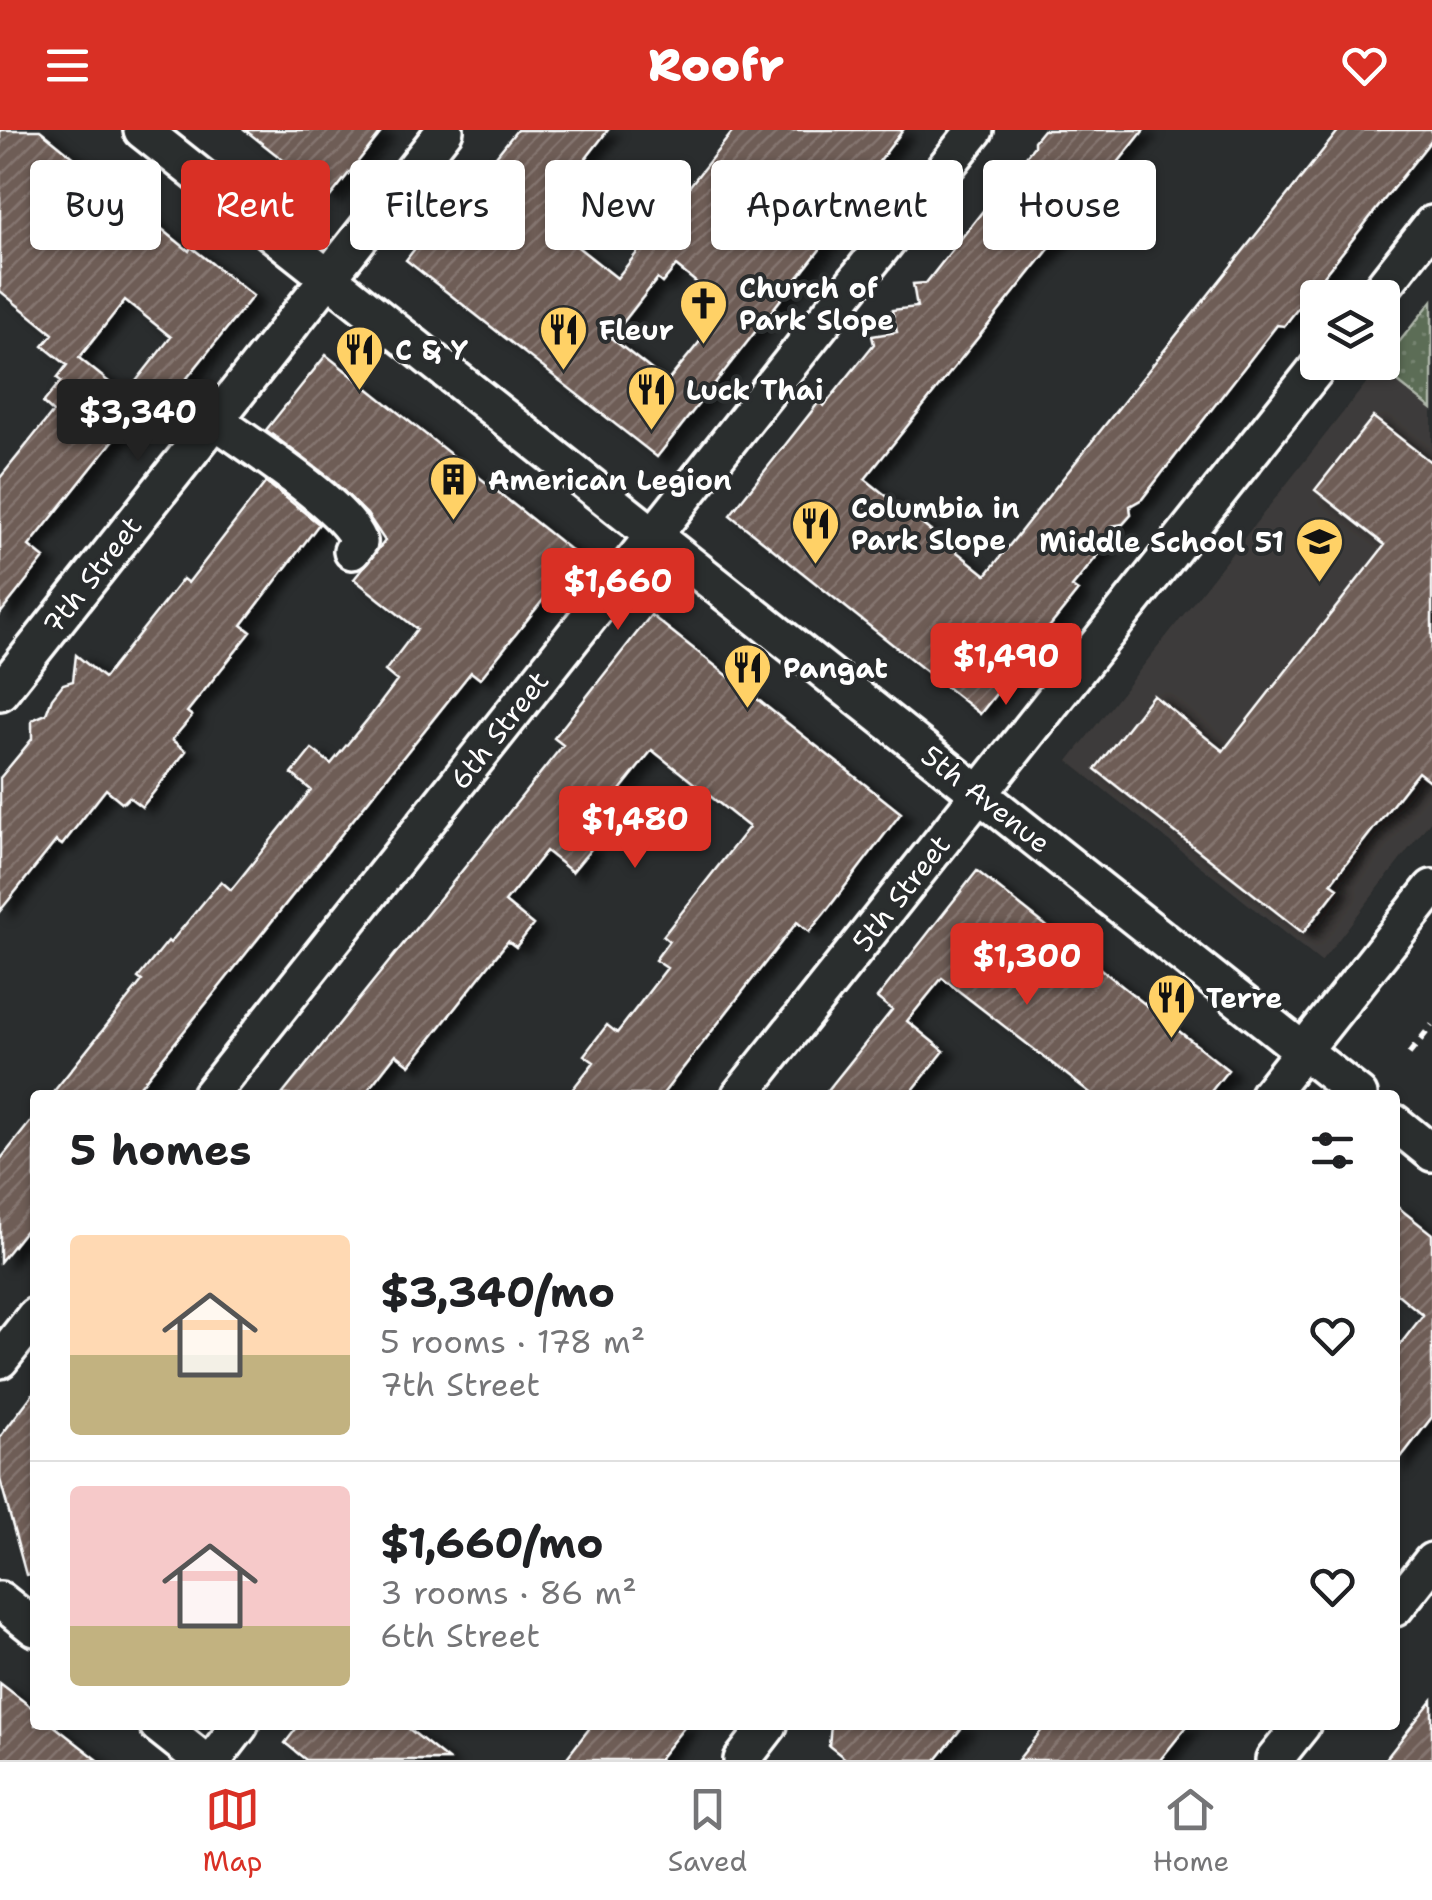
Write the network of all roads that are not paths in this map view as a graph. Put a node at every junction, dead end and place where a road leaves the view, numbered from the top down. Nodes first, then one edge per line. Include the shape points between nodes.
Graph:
1 (142, 130) edge
2 (445, 130) edge
3 (975, 130) edge
4 (1432, 224) edge
5 (328, 277) junction
6 (1388, 280) edge
7 (1308, 380) edge
8 (215, 420) junction
9 (654, 536) junction
10 (352, 551) dead end
11 (0, 692) edge
12 (980, 794) junction
13 (1432, 888) edge
14 (1303, 1050) junction
15 (214, 1090) edge
16 (744, 1090) edge
17 (1272, 1090) edge
18 (1353, 1090) edge
19 (1400, 1127) edge
20 (1432, 1152) edge
21 (30, 1322) edge
22 (0, 1360) edge
23 (1432, 1561) edge
24 (0, 1600) edge
25 (1400, 1602) edge
26 (30, 1624) edge
27 (164, 1730) edge
28 (236, 1730) edge
29 (765, 1730) edge
30 (1298, 1730) edge
31 (202, 1760) edge
32 (213, 1760) edge
33 (742, 1760) edge
34 (1274, 1760) edge

1 - 5 street, 5th Avenue
2 - 5 street, 7th Street
3 - 9 street, 6th Street
4 - 6 street
5 - 8 street, 7th Street
5 - 9 street, 5th Avenue
7 - 12 street, 5th Street
8 - 10 street via 336,510 355,531 359,542
8 - 11 street, 7th Street
9 - 12 street, 5th Avenue
9 - 15 street, 6th Street
12 - 14 street, 5th Avenue
12 - 16 street, 5th Street
13 - 14 street
14 - 17 street
14 - 18 street, 5th Avenue
19 - 20 street
21 - 22 street
23 - 25 street
24 - 26 street
27 - 31 street
28 - 32 street
29 - 33 street
30 - 34 street

